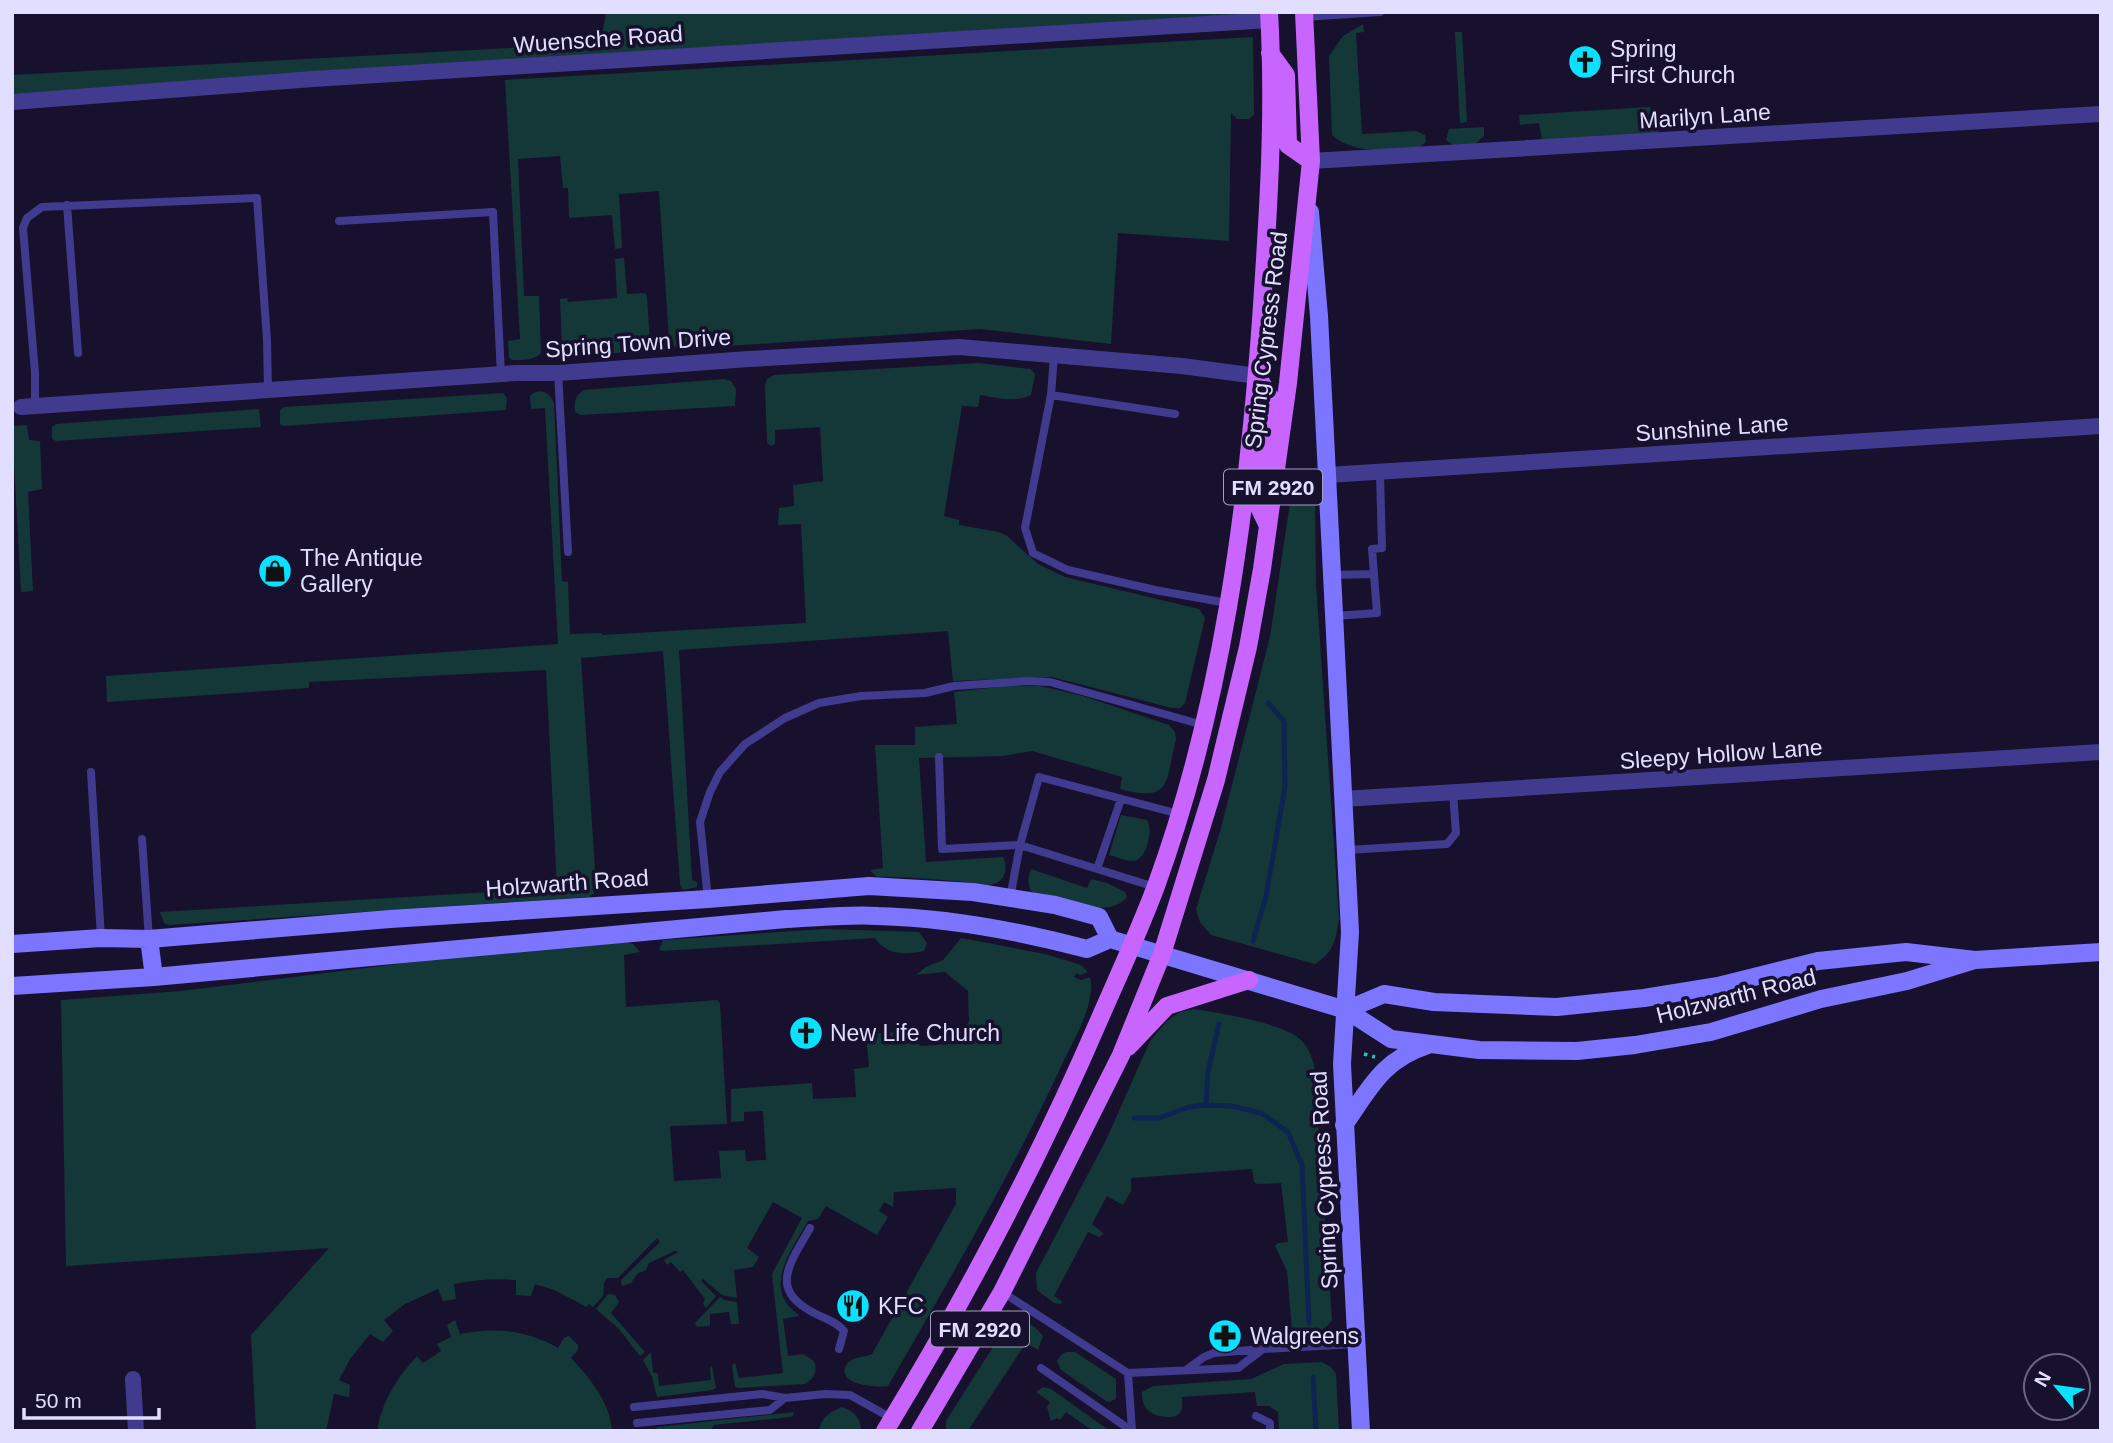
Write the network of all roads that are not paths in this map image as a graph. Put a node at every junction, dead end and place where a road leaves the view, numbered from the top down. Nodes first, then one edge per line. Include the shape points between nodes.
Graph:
1 (1380, 12) edge
2 (1304, 15) edge
3 (1269, 16) edge
4 (1270, 53) junction
5 (12, 102) edge
6 (2101, 114) edge
7 (1311, 161) junction
8 (1308, 191) junction
9 (66, 205) junction
10 (339, 220) dead end
11 (78, 353) dead end
12 (1054, 356) junction
13 (558, 373) junction
14 (501, 375) junction
15 (1257, 376) junction
16 (268, 391) junction
17 (1051, 395) junction
18 (28, 407) joint
19 (1175, 414) dead end
20 (2101, 426) edge
21 (1380, 473) junction
22 (1327, 475) junction
23 (1268, 526) junction
24 (568, 552) dead end
25 (1374, 574) junction
26 (1332, 575) junction
27 (1230, 603) junction
28 (1335, 616) junction
29 (1203, 725) junction
30 (2101, 752) edge
31 (939, 757) dead end
32 (91, 772) dead end
33 (1454, 793) junction
34 (1121, 799) junction
35 (1343, 799) junction
36 (1179, 814) junction
37 (142, 839) dead end
38 (1020, 845) junction
39 (1344, 851) junction
40 (1097, 869) junction
41 (1155, 887) junction
42 (1010, 898) junction
43 (708, 899) junction
44 (646, 903) junction
45 (649, 932) junction
46 (101, 939) junction
47 (149, 939) junction
48 (1110, 939) junction
49 (12, 944) edge
50 (1131, 946) junction
51 (2101, 952) edge
52 (1162, 954) junction
53 (1975, 960) junction
54 (154, 978) junction
55 (1249, 980) junction
56 (12, 986) edge
57 (1346, 1010) junction
58 (1430, 1045) junction
59 (1121, 1055) junction
60 (1344, 1125) junction
61 (810, 1228) dead end
62 (1002, 1292) junction
63 (1355, 1344) junction
64 (839, 1349) dead end
65 (1263, 1349) junction
66 (1041, 1368) dead end
67 (1186, 1370) junction
68 (1128, 1373) junction
69 (133, 1379) dead end
70 (785, 1398) junction
71 (634, 1407) dead end
72 (1256, 1416) dead end
73 (637, 1423) dead end
74 (889, 1425) edge
75 (136, 1431) edge
76 (920, 1431) edge
77 (1132, 1431) edge
78 (1270, 1431) edge
79 (1361, 1431) edge

1 - 2 lane
2 - 7 main road, Spring Cypress Road / FM 2920
3 - 4 main road, Spring Cypress Road / FM 2920
3 - 5 street, Wuensche Road
4 - 7 main road via 1286,75 1288,145
4 - 15 main road, Spring Cypress Road / FM 2920 via 1269,206
6 - 7 street, Marilyn Lane
7 - 8 main road, Spring Cypress Road / FM 2920
8 - 22 main road, Spring Cypress Road via 1320,316
8 - 23 main road, Spring Cypress Road / FM 2920
9 - 11 lane
9 - 16 lane via 257,198
9 - 18 lane via 42,206 27,218 23,228 35,373
10 - 14 lane via 493,212
12 - 13 street, Spring Town Drive via 959,347
12 - 15 street, Spring Town Drive
12 - 17 lane
13 - 14 street, Spring Town Drive
13 - 24 lane
14 - 16 street, Spring Town Drive
15 - 23 main road via 1271,398 1258,505
15 - 27 main road, Spring Cypress Road / FM 2920
16 - 18 street, Spring Town Drive
17 - 19 lane
17 - 27 lane via 1025,528 1033,552 1068,570
20 - 21 street, Sunshine Lane
21 - 22 street, Sunshine Lane
21 - 25 lane via 1382,548 1372,548
22 - 26 main road, Spring Cypress Road
23 - 52 main road, Spring Cypress Road / FM 2920 via 1248,648 1216,780
25 - 26 lane
25 - 28 lane via 1377,613
26 - 28 main road, Spring Cypress Road
27 - 29 main road, Spring Cypress Road / FM 2920
28 - 35 main road, Spring Cypress Road
29 - 36 main road, Spring Cypress Road / FM 2920
29 - 43 lane via 1050,682 954,686 819,703 745,744 720,772 700,822
30 - 33 street, Sleepy Hollow Lane
31 - 38 lane via 942,849
32 - 46 lane
33 - 35 street, Sleepy Hollow Lane
33 - 39 lane via 1456,834 1447,844
34 - 36 lane
34 - 38 lane via 1040,776
34 - 40 lane
35 - 39 main road, Spring Cypress Road
36 - 41 main road, Spring Cypress Road / FM 2920
37 - 47 lane
38 - 40 lane
38 - 42 lane
39 - 57 main road, Spring Cypress Road via 1350,932
40 - 41 lane
41 - 50 main road, Spring Cypress Road / FM 2920
42 - 43 main road, Holzwarth Road via 869,886
42 - 48 main road, Holzwarth Road via 1099,917
43 - 44 main road, Holzwarth Road
44 - 45 main road
44 - 47 main road, Holzwarth Road
45 - 48 main road via 877,916 960,923 1087,950
45 - 54 main road
46 - 47 main road, Holzwarth Road
46 - 49 main road, Holzwarth Road
47 - 54 main road
48 - 50 main road, Holzwarth Road
50 - 52 main road, Holzwarth Road
50 - 74 main road, FM 2920 / FM 2920 via 1046,1138
51 - 53 main road, Holzwarth Road
52 - 55 main road, Holzwarth Road
52 - 59 main road, FM 2920 / FM 2920
53 - 57 main road, Holzwarth Road via 1906,952 1818,961 1717,986 1557,1007 1434,1002 1384,994
53 - 58 main road, Holzwarth Road via 1711,1032 1635,1045 1577,1051
54 - 56 main road
55 - 57 main road, Holzwarth Road
55 - 59 main road via 1167,1006
57 - 58 main road, Holzwarth Road via 1391,1039
57 - 60 main road, Spring Cypress Road
58 - 60 main road via 1409,1051 1383,1070
59 - 62 main road, FM 2920 / FM 2920
60 - 63 main road, Spring Cypress Road
61 - 64 lane via 785,1276 786,1287 803,1308 839,1325 844,1331
62 - 68 lane
62 - 76 main road, FM 2920 / FM 2920
63 - 65 lane
63 - 79 main road, Spring Cypress Road
65 - 67 lane via 1214,1353
65 - 67 lane via 1238,1368
66 - 77 lane
67 - 68 lane
68 - 77 lane
69 - 75 street
70 - 71 lane via 762,1394
70 - 73 lane via 770,1410
70 - 74 lane via 850,1395
72 - 78 lane via 1270,1423

